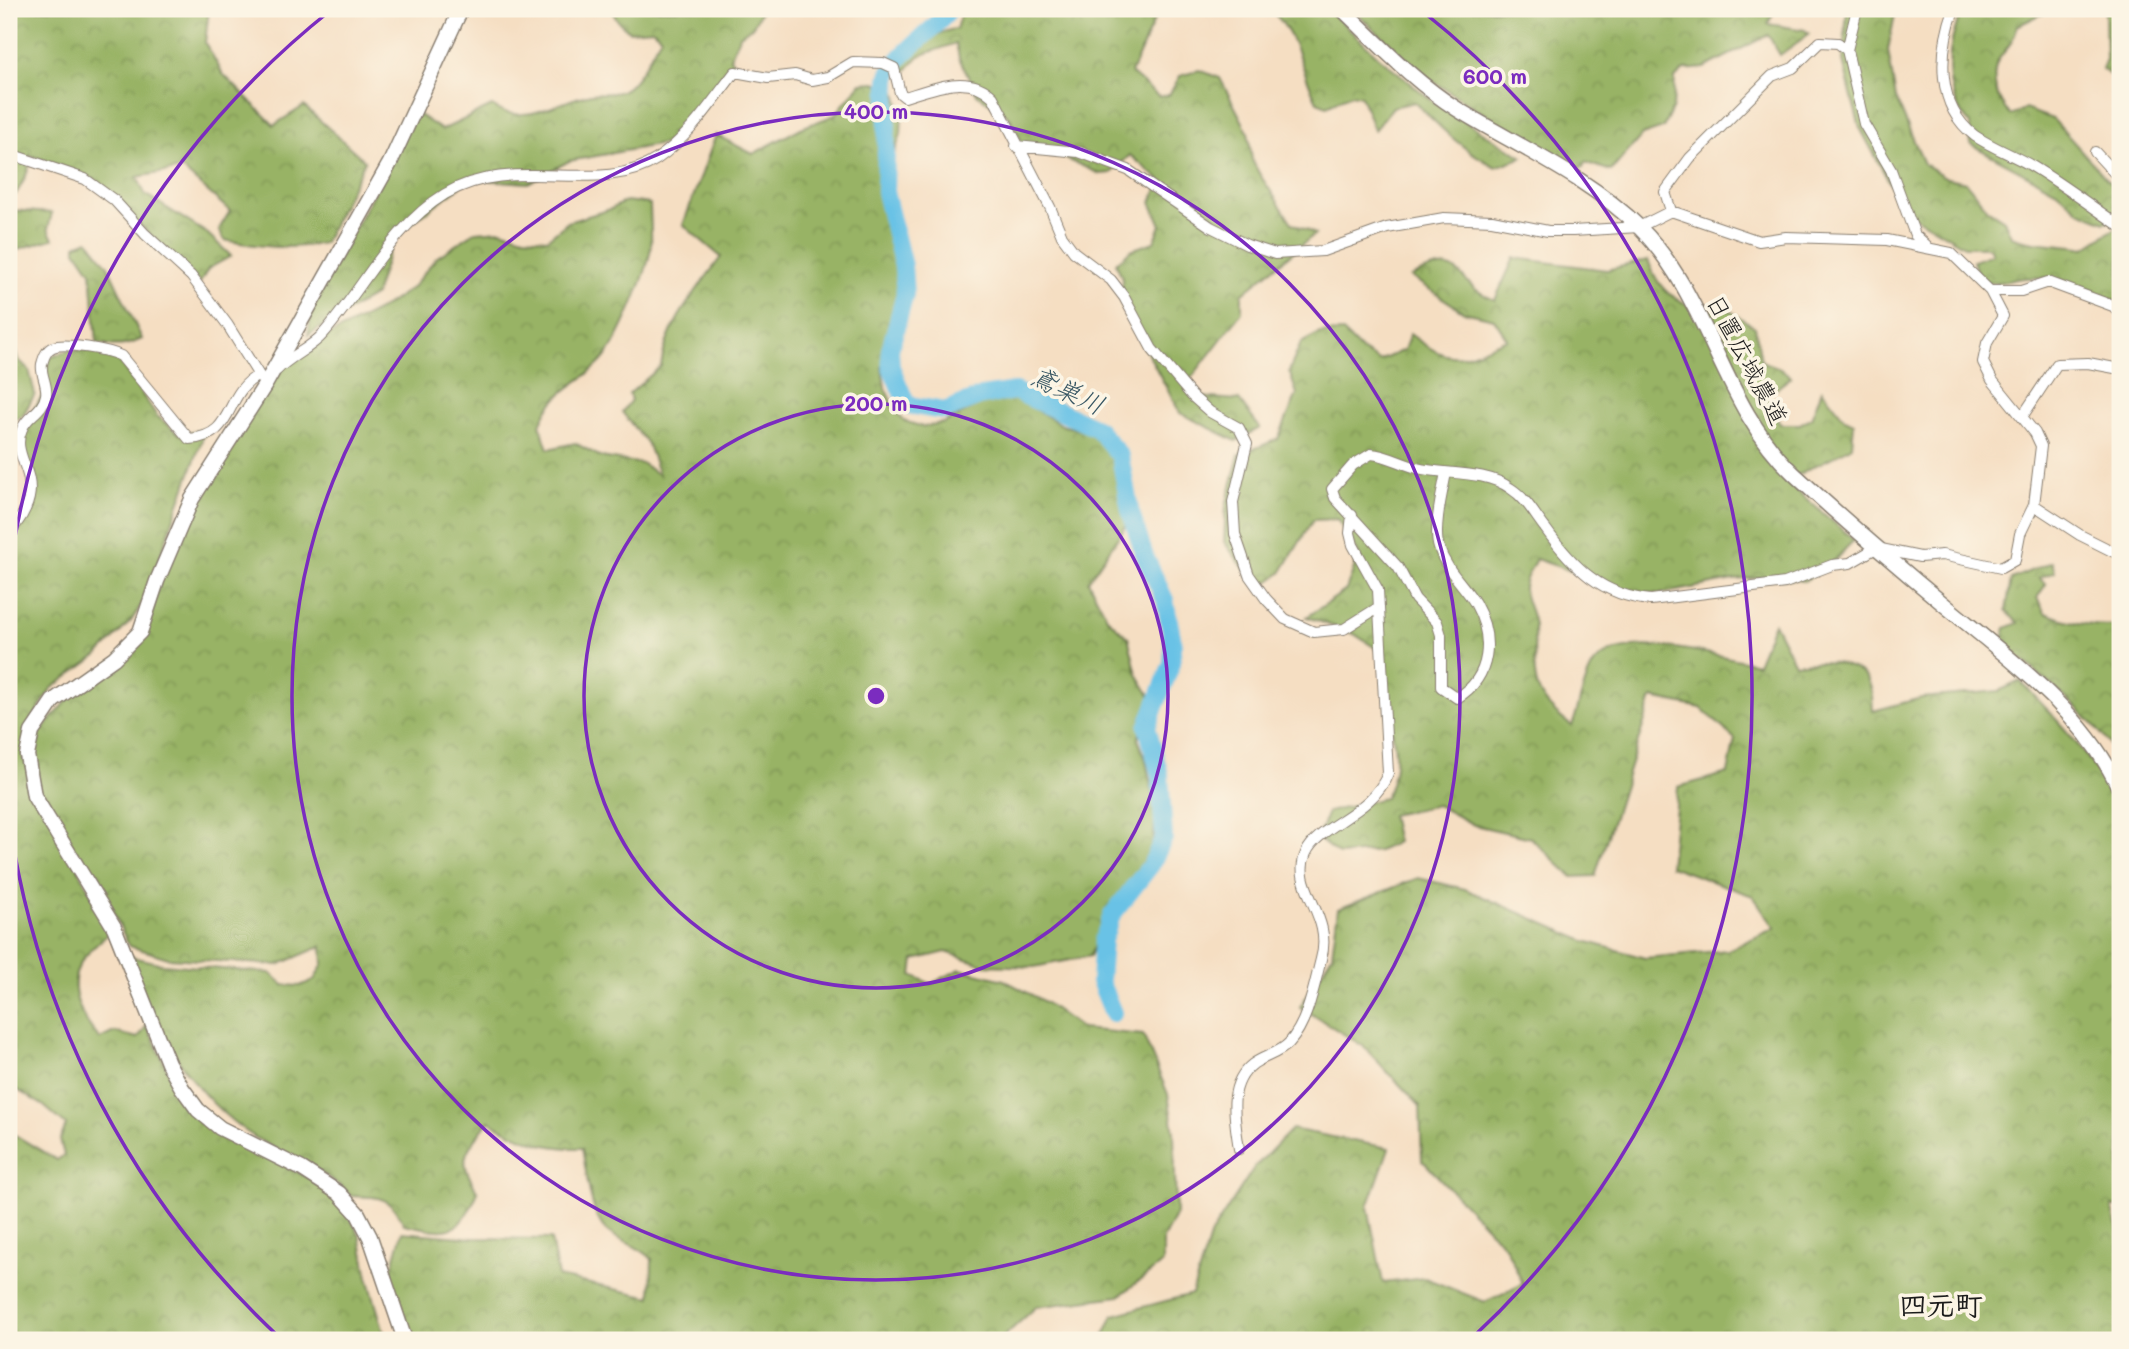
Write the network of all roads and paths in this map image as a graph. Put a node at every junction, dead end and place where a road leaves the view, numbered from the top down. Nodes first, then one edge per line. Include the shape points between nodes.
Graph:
1 (461, 9) edge
2 (1342, 9) edge
3 (1857, 9) edge
4 (1954, 9) edge
5 (1847, 50) junction
6 (1016, 146) junction
7 (9, 150) edge
8 (2095, 152) dead end
9 (2120, 179) edge
10 (1671, 211) junction
11 (2120, 226) edge
12 (1639, 227) junction
13 (1927, 246) junction
14 (1990, 292) junction
15 (2120, 313) edge
16 (2120, 369) edge
17 (262, 380) junction
18 (2022, 417) junction
19 (1446, 473) junction
20 (2034, 505) junction
21 (1352, 515) junction
22 (9, 533) edge
23 (1876, 548) junction
24 (2120, 555) edge
25 (1379, 607) junction
26 (2120, 790) edge
27 (1238, 1149) dead end
28 (405, 1340) edge

1 - 17 street via 390,163
2 - 12 street, 日置広域農道 via 1433,92 1589,188
3 - 5 street
4 - 11 street via 1943,60 1954,115 1973,134 2031,166
5 - 10 street via 1838,43 1820,42 1793,68 1772,76 1684,166 1665,192
5 - 13 street via 1864,124 1891,170 1915,235
6 - 12 street via 1079,152 1128,170 1211,227 1275,254 1323,251 1387,229 1444,218 1492,220 1548,231
6 - 17 street via 993,97 971,84 952,84 905,97 894,68 883,63 853,62 828,77 812,80 735,72 676,144 635,169 593,175 501,174 446,194 407,225 323,334
6 - 25 street via 1074,252 1111,281 1152,349 1192,396 1239,428 1247,444 1233,502 1235,534 1250,575 1266,599 1285,620 1314,632 1344,629
7 - 17 street via 85,179 114,200 191,276
8 - 9 street
10 - 12 street
10 - 13 street via 1759,241 1852,238
12 - 23 street, 日置広域農道 via 1676,271 1728,379 1761,435 1792,472
13 - 14 street via 1951,253
14 - 15 street via 2021,291 2048,282
14 - 18 street via 2003,316 1987,343 1983,362
16 - 18 street via 2057,364
17 - 22 street via 247,381 230,405 227,420 206,438 189,439 121,356 110,350 56,345 46,352 41,367 47,393 42,408 22,428 19,443 30,476 29,501
17 - 28 street via 192,499 140,632 114,658 53,701 32,732 29,778 34,796 114,927 182,1088 198,1110 220,1128 302,1169 339,1193 358,1214
18 - 20 street via 2041,446
19 - 21 street via 1371,454 1353,465 1332,489
19 - 21 street via 1438,545 1446,566 1475,603 1487,647 1484,671 1457,698 1441,687 1437,622 1415,599 1398,566
19 - 23 street via 1479,475 1513,489 1588,576 1606,591 1631,599 1785,583 1850,563
20 - 23 street via 2020,534 2015,560 2001,568 1942,555 1920,557
20 - 24 street
21 - 25 street via 1350,533 1378,590
23 - 26 street, 日置広域農道 via 2040,684 2091,745
25 - 27 street via 1388,773 1384,785 1367,803 1307,850 1301,873 1324,929 1323,955 1297,1032 1287,1046 1253,1064 1242,1076 1233,1101

